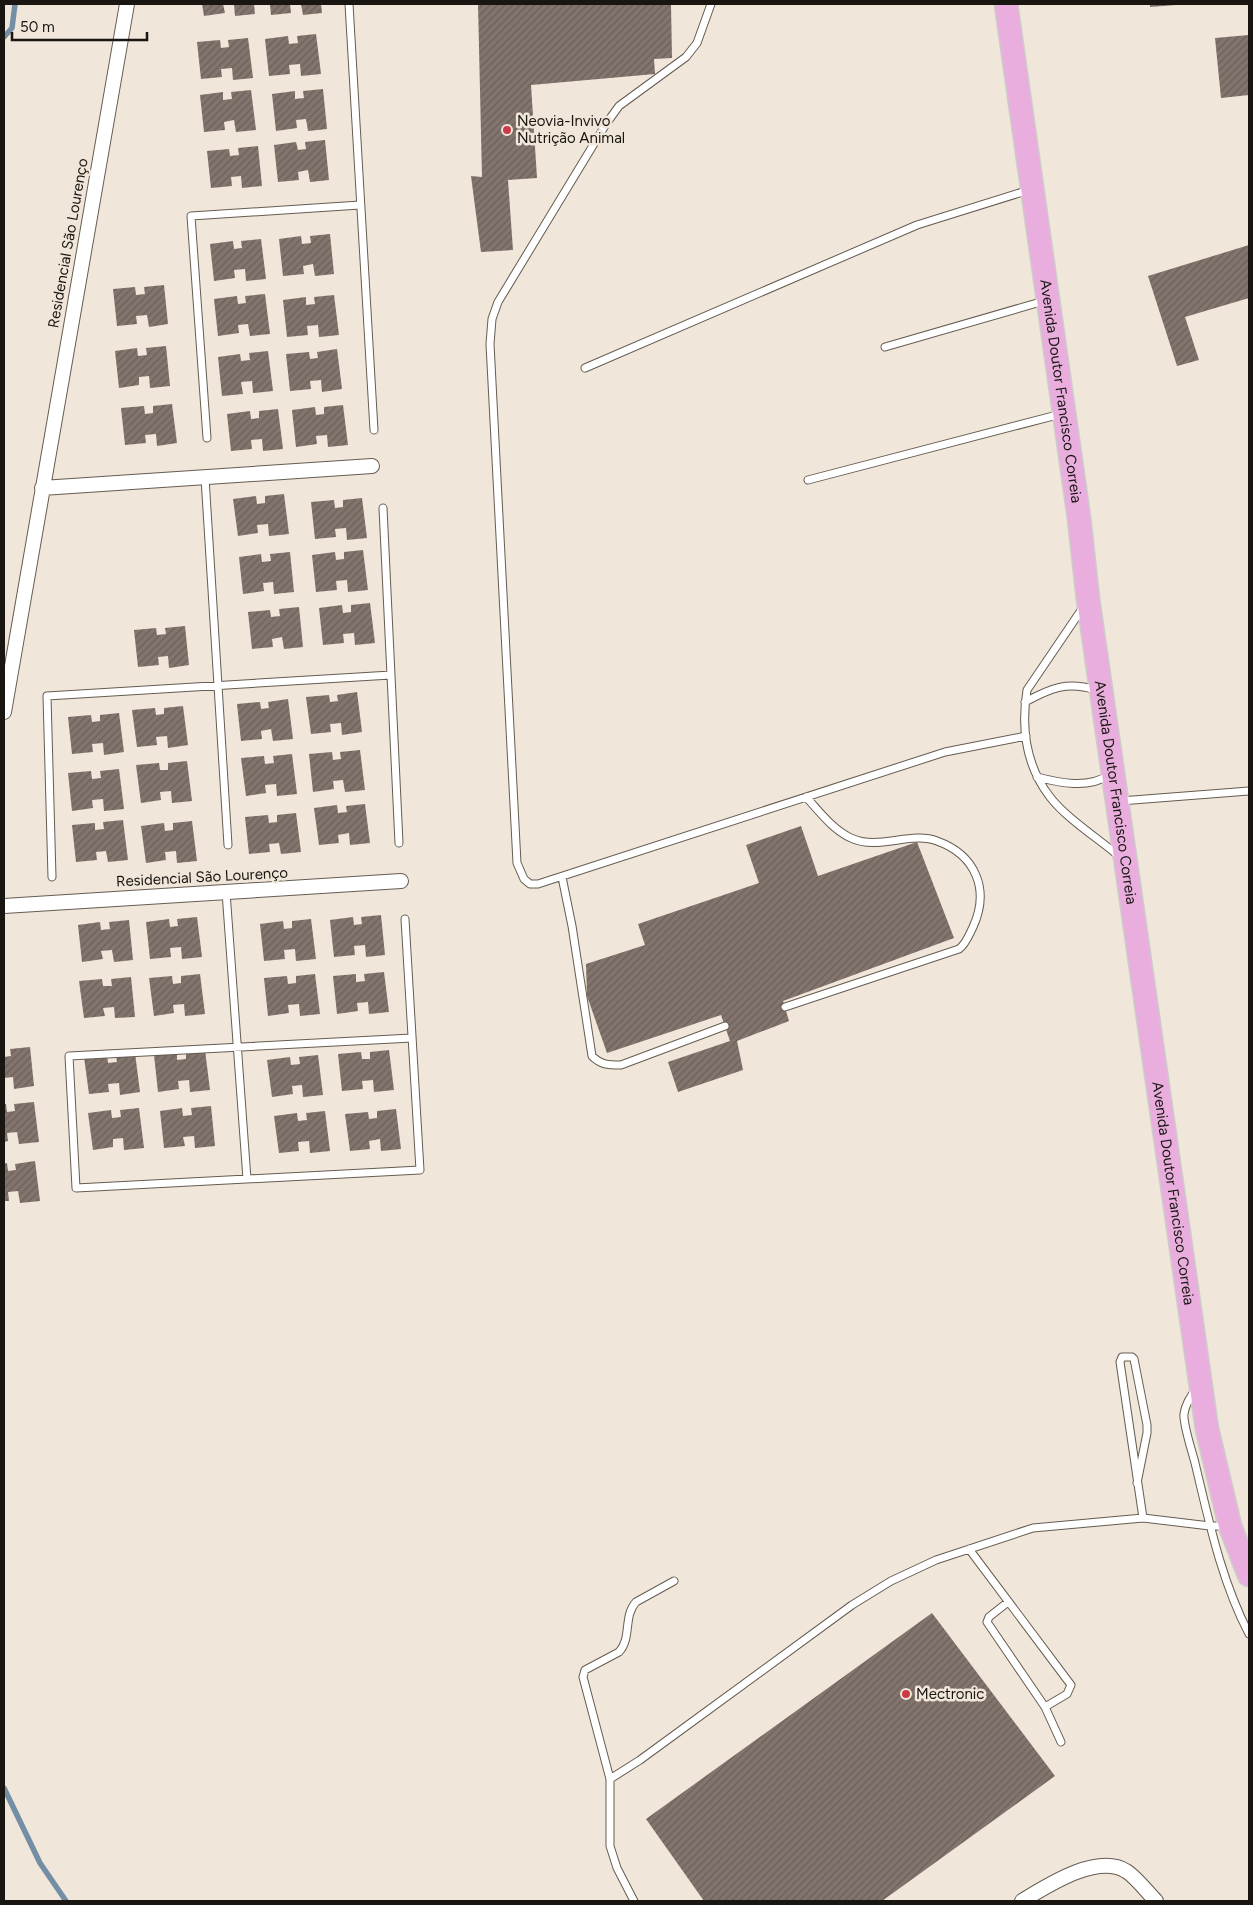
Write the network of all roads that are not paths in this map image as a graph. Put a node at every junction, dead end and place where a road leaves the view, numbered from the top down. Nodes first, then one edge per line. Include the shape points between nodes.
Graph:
1 (127, 4) edge
2 (348, 4) edge
3 (711, 4) edge
4 (1006, 4) edge
5 (1031, 190) junction
6 (360, 205) junction
7 (1047, 300) junction
8 (885, 347) dead end
9 (585, 368) dead end
10 (1064, 414) junction
11 (374, 430) dead end
12 (207, 438) dead end
13 (372, 466) dead end
14 (205, 478) junction
15 (808, 480) dead end
16 (42, 488) junction
17 (383, 508) dead end
18 (1088, 599) junction
19 (391, 675) junction
20 (218, 686) junction
21 (1102, 691) junction
22 (1025, 702) junction
23 (4, 712) edge
24 (1026, 736) junction
25 (1113, 772) junction
26 (1037, 777) junction
27 (1249, 791) edge
28 (806, 797) junction
29 (1117, 801) junction
30 (399, 843) dead end
31 (228, 845) dead end
32 (1125, 861) junction
33 (52, 877) dead end
34 (562, 877) junction
35 (401, 881) dead end
36 (226, 892) junction
37 (4, 906) edge
38 (405, 919) dead end
39 (785, 1007) dead end
40 (725, 1026) dead end
41 (412, 1038) junction
42 (237, 1047) junction
43 (247, 1179) junction
44 (1136, 1483) junction
45 (1143, 1518) junction
46 (1220, 1526) junction
47 (969, 1549) junction
48 (1249, 1575) edge
49 (674, 1581) dead end
50 (1008, 1602) junction
51 (1249, 1634) edge
52 (1045, 1707) junction
53 (1061, 1742) dead end
54 (610, 1779) junction
55 (634, 1901) edge
56 (1022, 1901) edge
57 (1156, 1901) edge

1 - 16 street, Residencial São Lourenço
2 - 6 lane
3 - 34 lane via 698,43 686,57 619,106 606,124 498,302 492,319 490,344 515,850 524,879 530,884
4 - 5 main road, Avenida Doutor Francisco Correia
5 - 7 main road, Avenida Doutor Francisco Correia
5 - 9 lane via 917,225
6 - 11 lane
6 - 12 lane via 191,216
7 - 8 lane
7 - 10 main road, Avenida Doutor Francisco Correia
10 - 15 lane
10 - 18 main road, Avenida Doutor Francisco Correia
13 - 14 street
14 - 16 street
14 - 20 lane
16 - 23 street, Residencial São Lourenço
17 - 19 lane
18 - 21 main road, Avenida Doutor Francisco Correia
18 - 22 lane via 1027,690
19 - 20 lane
19 - 30 lane
20 - 31 lane
20 - 33 lane via 47,696
21 - 22 lane via 1070,685 1048,690
21 - 25 main road, Avenida Doutor Francisco Correia
22 - 24 lane
24 - 26 lane via 1027,752
24 - 28 lane via 945,752
25 - 26 lane via 1104,778 1082,783 1060,783
25 - 29 main road, Avenida Doutor Francisco Correia
26 - 32 lane via 1050,798
27 - 29 lane
28 - 34 lane
28 - 39 lane via 850,838 864,842 936,840 961,853 976,872 980,899 977,917 964,946 959,949
29 - 32 main road, Avenida Doutor Francisco Correia
32 - 46 main road, Avenida Doutor Francisco Correia
34 - 40 lane via 592,1056 598,1062 620,1064
35 - 36 street, Residencial São Lourenço
36 - 37 street, Residencial São Lourenço
36 - 42 lane
38 - 41 lane
41 - 42 lane
41 - 43 lane via 420,1170
42 - 43 lane
42 - 43 lane via 69,1056 76,1188
44 - 44 lane via 1120,1362 1122,1357 1132,1357 1136,1363 1147,1425
44 - 45 lane
45 - 46 lane
45 - 47 lane via 1032,1528
46 - 48 main road, Avenida Doutor Francisco Correia
46 - 51 lane via 1227,1583
47 - 50 lane
47 - 54 lane via 891,1581 852,1605
49 - 54 lane via 636,1602 632,1607 624,1647 585,1670 583,1677
50 - 52 lane via 987,1622
50 - 52 lane via 1071,1685 1067,1694
52 - 53 lane
54 - 55 lane via 610,1846
56 - 57 street via 1058,1880 1103,1865 1127,1871

